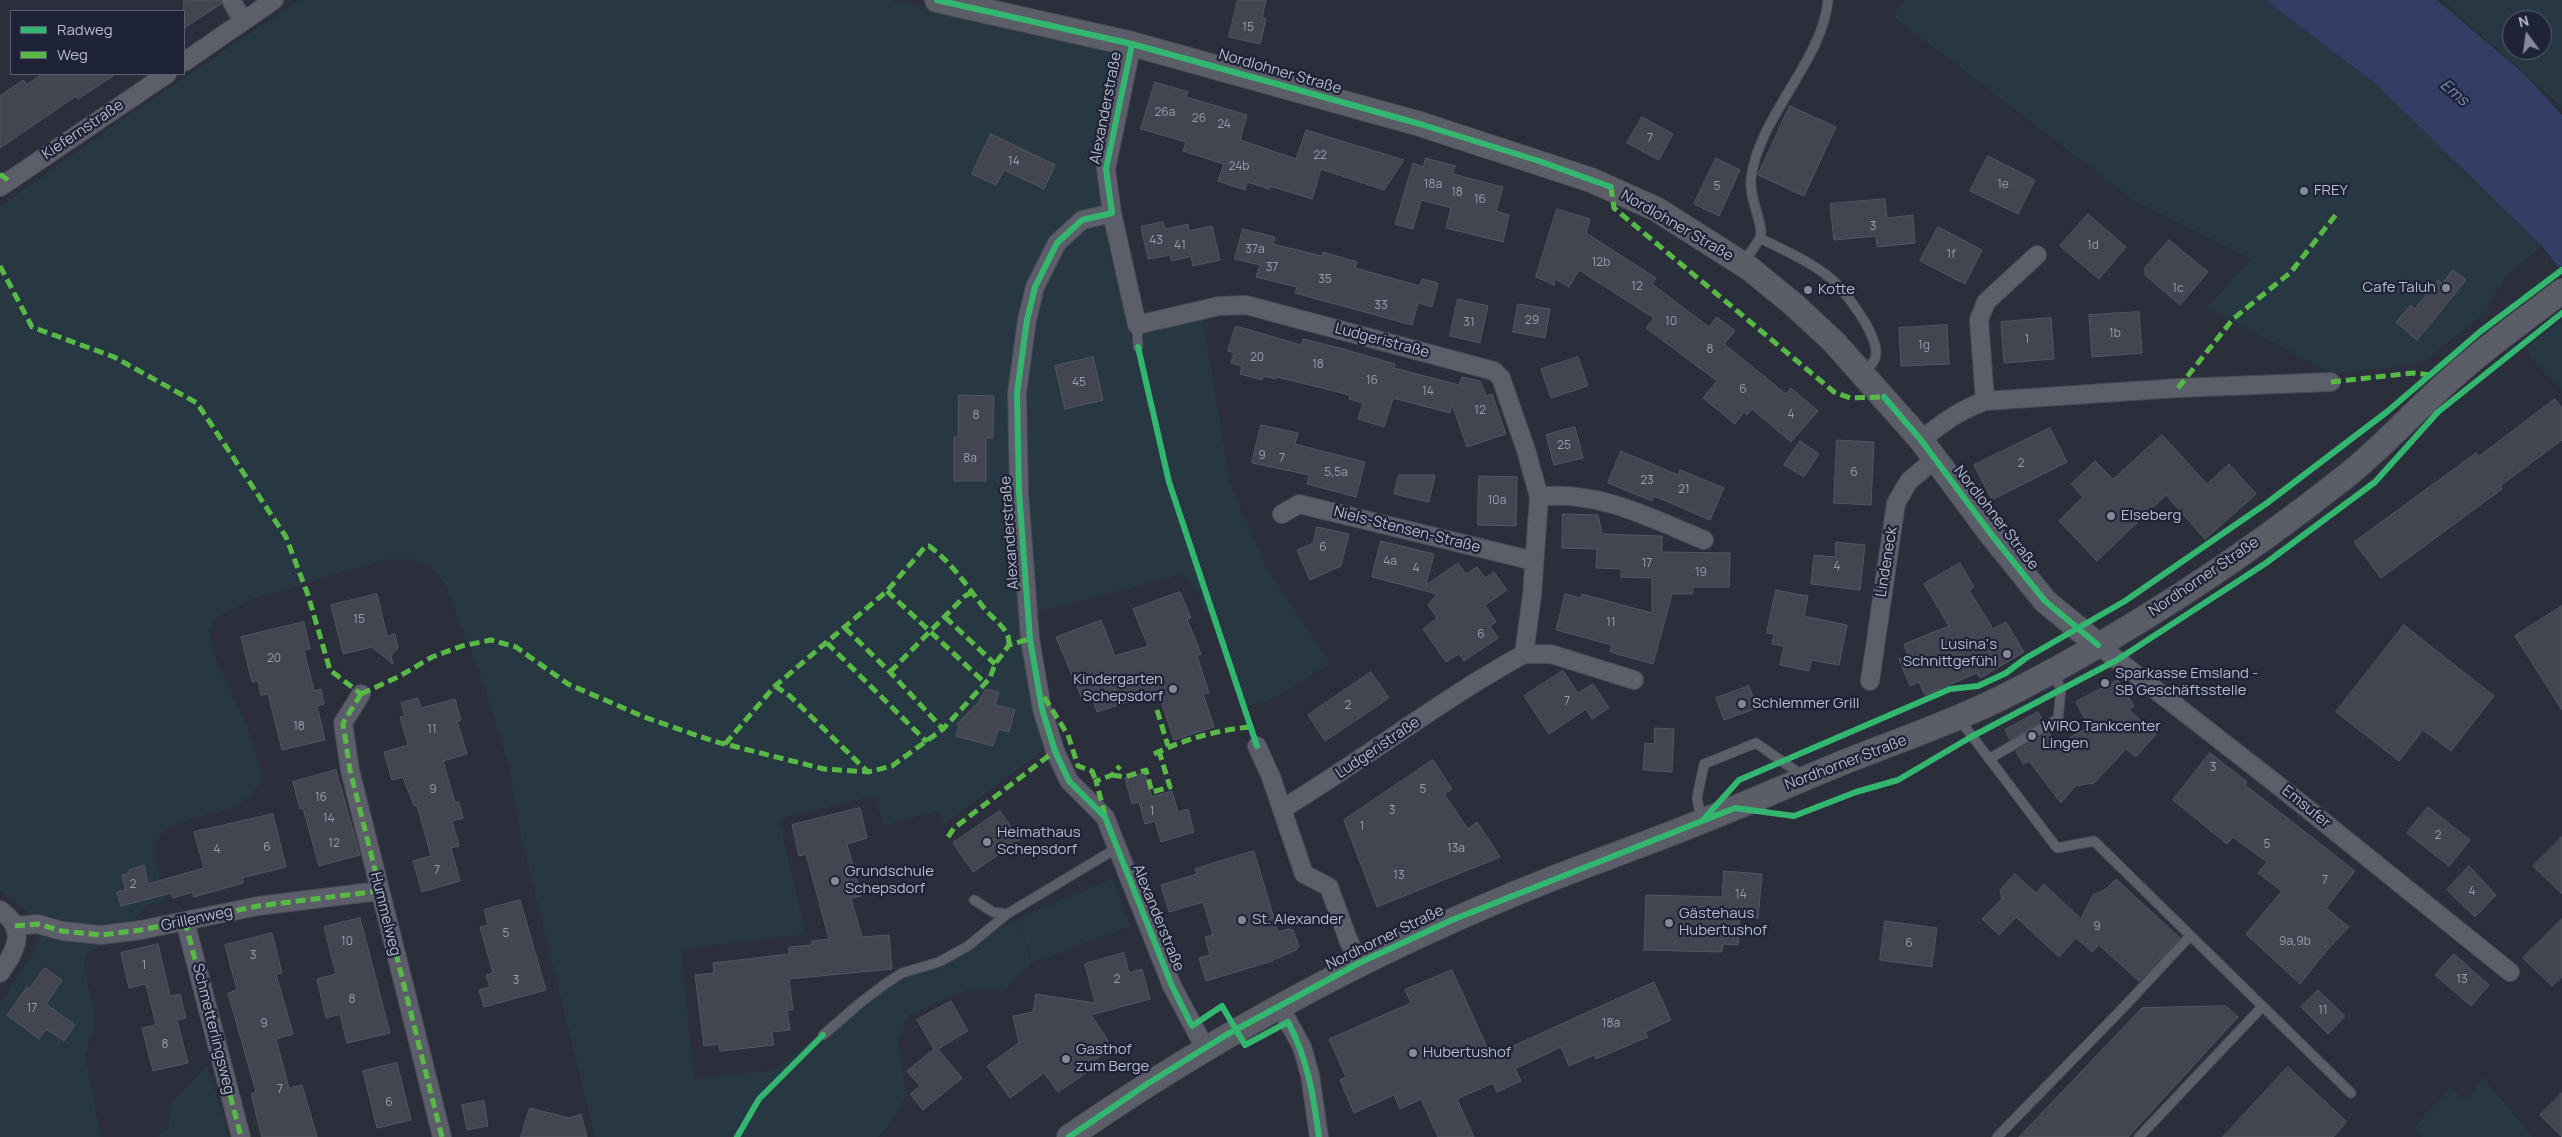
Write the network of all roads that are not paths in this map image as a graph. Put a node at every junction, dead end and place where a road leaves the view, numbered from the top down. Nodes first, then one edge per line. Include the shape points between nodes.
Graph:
1 (231, 0) edge
2 (274, 0) edge
3 (937, 0) edge
4 (1828, 0) edge
5 (242, 21) junction
6 (1132, 44) junction
7 (185, 61) edge
8 (165, 75) edge
9 (3, 181) edge
10 (1112, 214) junction
11 (1760, 238) junction
12 (2037, 255) dead end
13 (1743, 264) junction
14 (2562, 291) edge
15 (1137, 325) junction
16 (1138, 347) dead end
17 (1864, 373) junction
18 (2331, 382) dead end
19 (1985, 401) junction
20 (1928, 449) junction
21 (1539, 497) junction
22 (1282, 514) dead end
23 (1704, 540) dead end
24 (1534, 562) junction
25 (2098, 645) junction
26 (1524, 654) junction
27 (2052, 671) junction
28 (1634, 680) dead end
29 (1870, 681) dead end
30 (361, 694) dead end
31 (1959, 718) junction
32 (1257, 746) dead end
33 (1989, 759) junction
34 (1805, 778) junction
35 (1282, 809) junction
36 (1702, 822) junction
37 (1117, 848) junction
38 (379, 891) junction
39 (974, 900) dead end
40 (0, 910) edge
41 (1007, 914) junction
42 (186, 921) junction
43 (15, 926) junction
44 (2190, 936) junction
45 (1359, 963) junction
46 (2510, 972) dead end
47 (0, 974) edge
48 (1279, 1006) junction
49 (2262, 1007) junction
50 (824, 1035) dead end
51 (1205, 1048) junction
52 (2351, 1093) dead end
53 (241, 1137) edge
54 (442, 1137) edge
55 (1069, 1137) edge
56 (1319, 1137) edge
57 (1997, 1137) edge
58 (2139, 1137) edge

1 - 5 street
2 - 5 street
3 - 6 main road, Nordlohner Straße
4 - 11 lane via 1827,15 1816,41 1778,107 1755,161 1751,180 1762,231
5 - 7 street
6 - 10 street, Alexanderstraße via 1106,169
6 - 13 main road, Nordlohner Straße via 1420,124 1591,180 1656,210
8 - 9 street, Kiefernstraße
10 - 15 street
10 - 37 street, Alexanderstraße via 1082,220 1057,243 1035,287 1027,320 1018,393 1019,492 1028,620 1042,709 1047,731 1069,781 1105,817
11 - 13 lane
11 - 17 lane via 1825,274 1850,298 1876,353
12 - 19 street via 1986,302 1982,311 1979,320
13 - 17 main road, Nordlohner Straße via 1793,304
14 - 25 main road, Nordhorner Straße via 2455,374 2347,475 2210,577
15 - 16 lane
15 - 21 street, Ludgeristraße via 1219,306 1246,304 1494,371 1501,378
17 - 20 main road, Nordlohner Straße
18 - 19 street
19 - 20 street via 1944,421
20 - 25 main road, Nordlohner Straße via 2045,600
20 - 29 street, Lindeneck via 1896,503
21 - 23 street via 1560,494 1619,506
21 - 24 street, Ludgeristraße
22 - 24 street, Niels-Stensen-Straße via 1300,504
24 - 26 street, Ludgeristraße
25 - 27 main road, Nordhorner Straße
25 - 46 street, Emsufer
26 - 28 street via 1551,654
26 - 35 street, Ludgeristraße
27 - 31 main road, Nordhorner Straße
27 - 33 lane via 2061,690 2058,719
30 - 38 street, Hummelweg via 343,723 350,770
31 - 33 lane
31 - 34 main road, Nordhorner Straße
32 - 35 street
33 - 44 lane via 2057,848 2094,842
34 - 36 main road, Nordhorner Straße
34 - 36 lane via 1756,743 1704,764 1697,798
35 - 45 street via 1304,874 1329,887
36 - 45 main road, Nordhorner Straße via 1488,905
37 - 41 lane
37 - 51 street, Alexanderstraße via 1172,986
38 - 42 street, Grillenweg via 258,906
38 - 54 street, Hummelweg
39 - 41 lane via 993,912
40 - 43 street
41 - 50 lane via 968,946 939,962 902,973 885,984
42 - 43 street, Grillenweg via 101,935 62,931 38,924
42 - 53 street, Schmetterlingsweg
43 - 47 street via 18,939 14,953
44 - 49 lane
44 - 57 lane
45 - 48 main road, Nordhorner Straße
48 - 51 main road, Nordhorner Straße
48 - 56 street via 1302,1047 1310,1075
49 - 52 lane
49 - 58 lane
51 - 55 main road, Nordhorner Straße

